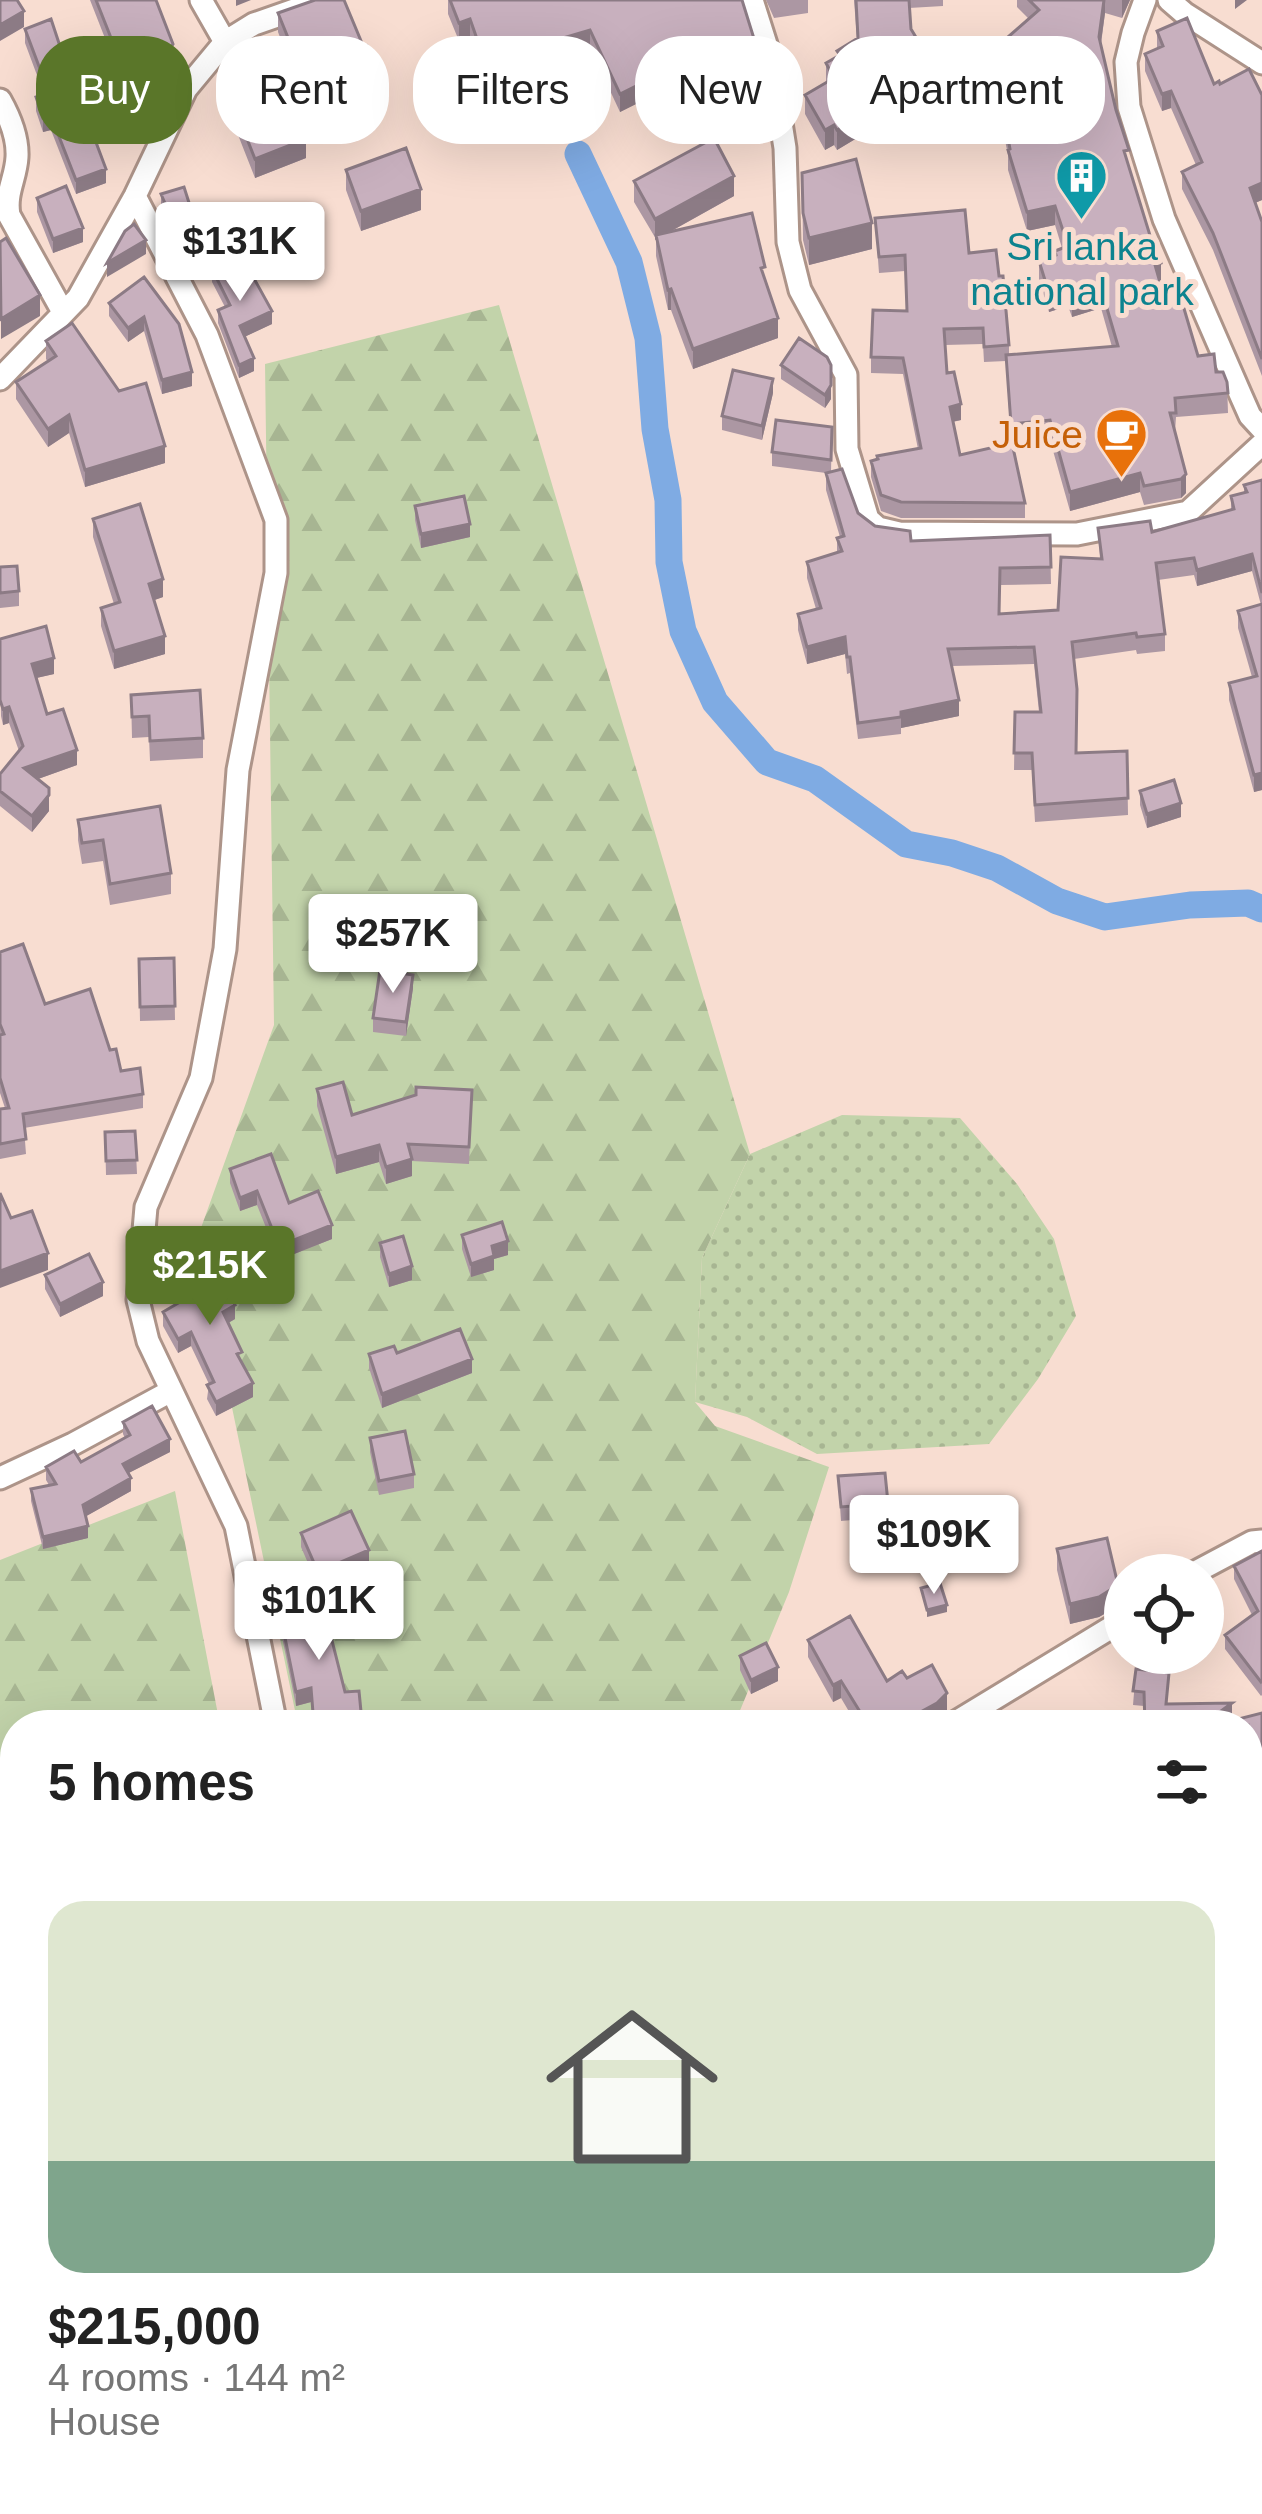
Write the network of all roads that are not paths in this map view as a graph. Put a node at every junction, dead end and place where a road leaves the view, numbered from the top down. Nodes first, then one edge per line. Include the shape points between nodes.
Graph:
1 (201, 0) edge
2 (323, 0) edge
3 (752, 0) edge
4 (1145, 0) edge
5 (1169, 0) edge
6 (222, 36) edge
7 (235, 36) edge
8 (216, 53) edge
9 (1262, 62) edge
10 (0, 100) edge
11 (135, 196) junction
12 (64, 312) junction
13 (0, 379) edge
14 (1262, 429) edge
15 (1262, 444) edge
16 (171, 1391) junction
17 (0, 1478) edge
18 (1262, 1541) edge
19 (1224, 1557) edge
20 (1104, 1632) edge
21 (273, 1710) edge
22 (976, 1710) edge

1 - 6 street
2 - 7 street
3 - 15 street via 785,148 788,242 800,290 846,375 847,449 868,519 878,528 1077,534 1188,512
4 - 14 street via 1126,62 1129,107 1164,219
5 - 9 street
8 - 11 street via 186,89
10 - 12 street via 17,155 8,214
11 - 12 street
11 - 16 street via 207,335 276,520 276,573 238,770 224,949 201,1078 146,1208 138,1300
12 - 13 street
16 - 17 street
16 - 21 street via 236,1526
18 - 19 street
20 - 22 street

